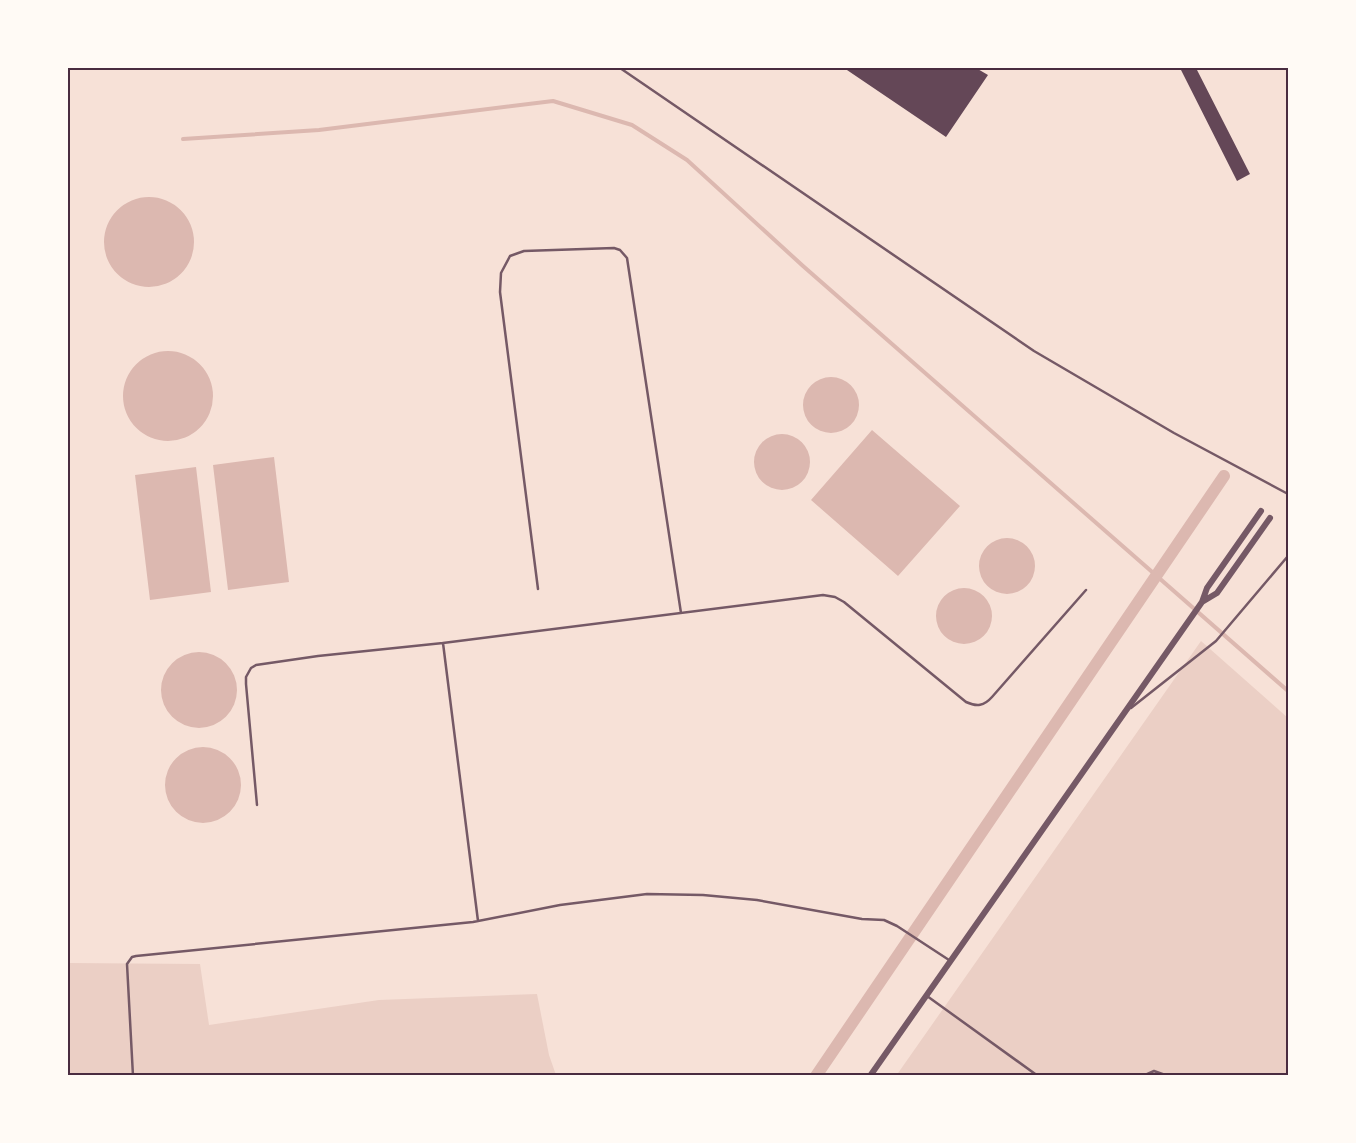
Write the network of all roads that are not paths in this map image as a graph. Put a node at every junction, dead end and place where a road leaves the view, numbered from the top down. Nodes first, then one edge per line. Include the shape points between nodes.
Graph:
1 (620, 68) edge
2 (1288, 494) edge
3 (1261, 511) dead end
4 (1270, 518) dead end
5 (1288, 556) edge
6 (538, 589) dead end
7 (1086, 590) dead end
8 (1202, 602) junction
9 (681, 613) junction
10 (443, 643) junction
11 (1124, 713) junction
12 (257, 805) dead end
13 (478, 921) junction
14 (951, 961) junction
15 (926, 996) junction
16 (133, 1076) edge
17 (870, 1076) edge
18 (1038, 1076) edge
19 (1143, 1076) edge
20 (1168, 1076) edge

1 - 2 lane via 1034,351 1174,433
3 - 8 street via 1207,588
4 - 8 street via 1217,593
5 - 11 lane via 1216,641
6 - 9 lane via 500,292 501,273 510,256 524,250 614,248 627,258
7 - 9 lane via 981,706 966,702 835,597 823,595
8 - 11 street
9 - 10 lane
10 - 12 lane via 318,656 251,668 246,684
10 - 13 lane
11 - 14 street
13 - 14 lane via 560,905 647,894 703,895 884,920
13 - 16 lane via 132,957 126,964
14 - 15 street
15 - 17 street
15 - 18 lane
19 - 20 lane via 1154,1071

